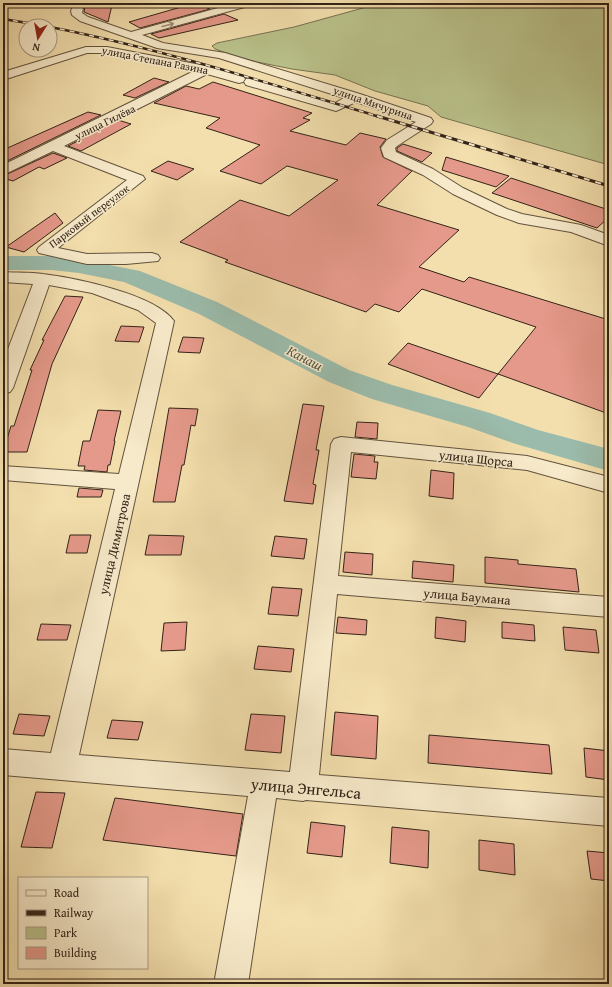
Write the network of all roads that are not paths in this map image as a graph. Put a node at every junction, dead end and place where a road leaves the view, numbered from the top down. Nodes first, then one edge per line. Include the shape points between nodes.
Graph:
1 (80, 3) edge
2 (248, 3) edge
3 (131, 35) junction
4 (206, 70) junction
5 (3, 76) edge
6 (356, 97) junction
7 (54, 147) junction
8 (3, 171) edge
9 (609, 241) edge
10 (152, 258) dead end
11 (3, 277) edge
12 (43, 279) junction
13 (3, 388) edge
14 (3, 473) edge
15 (128, 482) junction
16 (609, 485) edge
17 (326, 584) junction
18 (609, 607) edge
19 (3, 762) edge
20 (62, 767) junction
21 (264, 784) junction
22 (302, 788) junction
23 (609, 812) edge
24 (231, 984) edge

1 - 3 street, улица Мичурина via 76,11 78,16
3 -> 2 street, улица Степана Разина
3 - 6 street, улица Мичурина via 160,46 221,55
4 - 5 street, улица Степана Разина via 96,49
4 - 6 street, улица Степана Разина via 336,107
4 - 7 street, улица Гилёва
6 - 9 street, улица Мичурина via 426,121 388,148 389,154 397,159 428,172 458,191 502,212 519,218 575,228
7 - 8 street, улица Гилёва
7 - 10 street, Парковый переулок via 138,179 45,250 87,259
11 - 12 street
12 - 13 street
12 - 15 street, улица Димитрова via 96,289 144,306 165,321
14 - 15 street
15 - 20 street, улица Димитрова
16 - 17 street, улица Щорса via 527,463 342,444
17 - 18 street, улица Баумана
17 - 22 street
19 - 20 street, улица Энгельса
20 - 21 street, улица Энгельса
21 - 22 street, улица Энгельса
21 - 24 street
22 - 23 street, улица Энгельса

